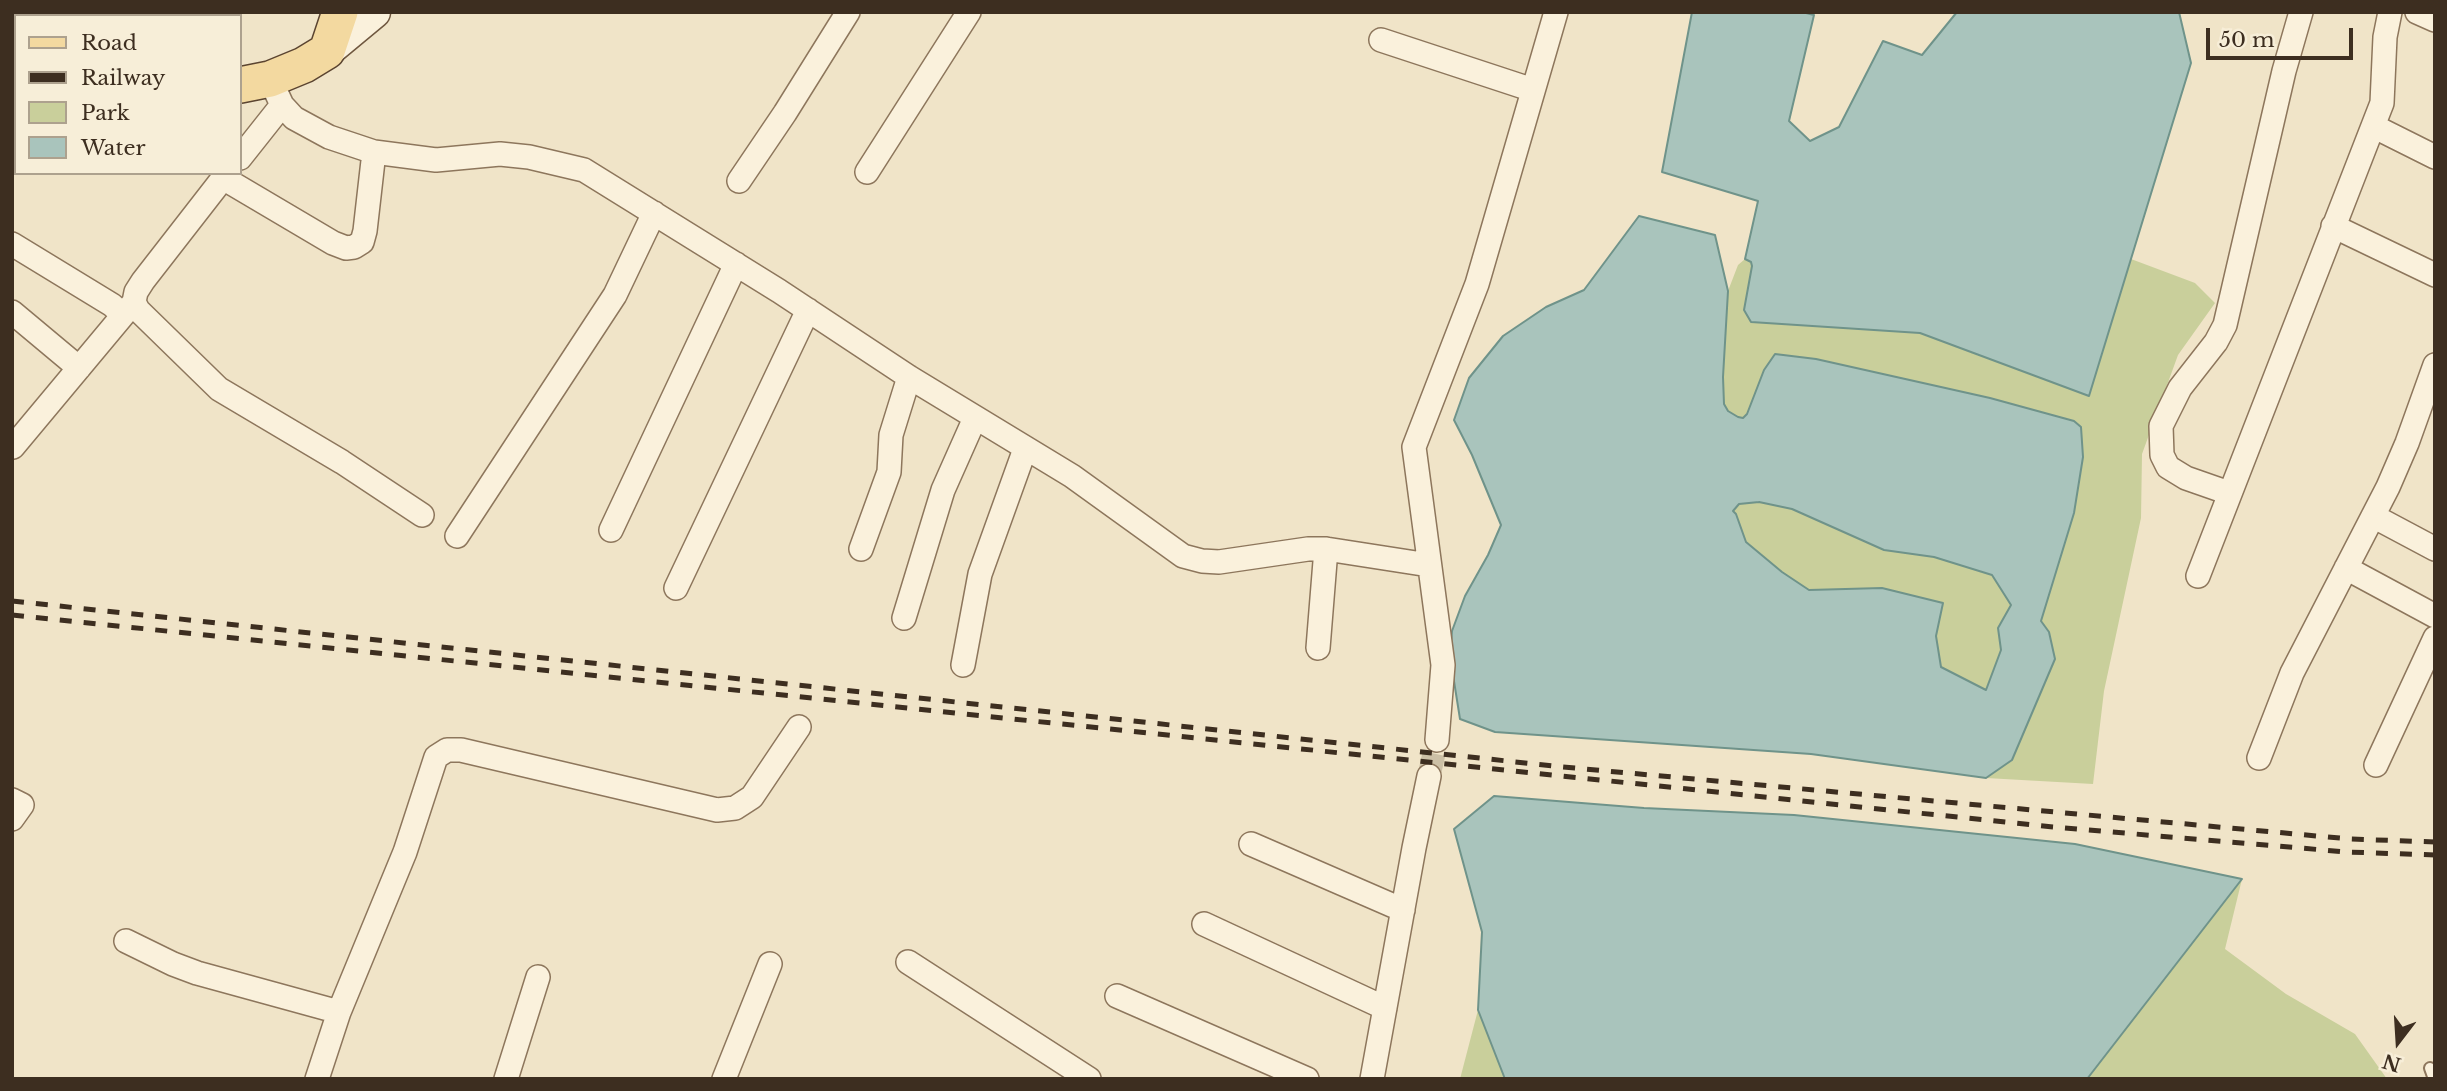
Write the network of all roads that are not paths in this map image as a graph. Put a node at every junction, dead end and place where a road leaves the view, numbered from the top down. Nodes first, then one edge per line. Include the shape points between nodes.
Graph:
1 (340, 12) edge
2 (374, 12) edge
3 (848, 12) edge
4 (969, 12) edge
5 (1557, 12) edge
6 (2301, 12) edge
7 (2390, 12) edge
8 (2417, 12) edge
9 (2435, 20) edge
10 (1381, 40) dead end
11 (327, 51) junction
12 (264, 90) edge
13 (1533, 90) junction
14 (2373, 125) junction
15 (242, 152) edge
16 (374, 152) junction
17 (2435, 157) edge
18 (867, 173) dead end
19 (225, 176) edge
20 (739, 181) dead end
21 (654, 213) junction
22 (2333, 226) junction
23 (12, 244) edge
24 (736, 264) junction
25 (2435, 275) edge
26 (129, 308) junction
27 (808, 310) junction
28 (12, 312) edge
29 (79, 368) junction
30 (2433, 375) edge
31 (909, 377) junction
32 (975, 418) junction
33 (13, 447) edge
34 (1025, 449) junction
35 (2229, 494) junction
36 (422, 515) dead end
37 (2373, 516) junction
38 (611, 530) dead end
39 (457, 536) dead end
40 (1326, 549) junction
41 (2435, 549) edge
42 (862, 550) dead end
43 (1429, 565) junction
44 (2346, 568) junction
45 (2198, 576) dead end
46 (676, 588) dead end
47 (2435, 616) edge
48 (904, 618) dead end
49 (1318, 648) dead end
50 (2432, 653) edge
51 (963, 665) dead end
52 (799, 727) dead end
53 (1437, 740) tunnel mouth
54 (2259, 758) dead end
55 (2376, 765) dead end
56 (1429, 776) tunnel mouth
57 (12, 800) edge
58 (12, 819) edge
59 (1251, 844) dead end
60 (1403, 910) junction
61 (1204, 924) dead end
62 (126, 941) dead end
63 (908, 962) dead end
64 (770, 964) dead end
65 (538, 977) dead end
66 (1117, 996) dead end
67 (1385, 1008) junction
68 (339, 1012) junction
69 (317, 1079) edge
70 (506, 1079) edge
71 (724, 1079) edge
72 (1089, 1079) edge
73 (1307, 1079) edge
74 (1372, 1079) edge

1 - 11 main road
2 - 11 main road
3 - 20 street
4 - 18 street
5 - 13 street
6 - 35 street via 2225,325 2180,388 2161,426 2162,455 2168,467
7 - 14 street via 2383,94
8 - 9 street
10 - 13 street
11 - 12 main road
12 - 15 street
12 - 16 street via 309,128
13 - 43 street via 1477,284 1414,447
14 - 17 street
14 - 22 street
16 - 19 street via 365,231 362,242 354,247 333,243
16 - 21 street via 436,160 500,154 529,157 584,170
19 - 26 street via 136,292
21 - 24 street
21 - 39 street via 615,295
22 - 25 street
22 - 35 street
23 - 26 street via 112,305
24 - 27 street
24 - 38 street
26 - 29 street
26 - 36 street via 138,310 219,389
27 - 31 street
27 - 46 street
28 - 29 street
29 - 33 street
30 - 37 street
31 - 32 street
31 - 42 street via 891,435 888,472
32 - 34 street
32 - 48 street via 943,490
34 - 40 street via 1109,501 1183,555 1219,562
34 - 51 street via 980,574
35 - 45 street
37 - 41 street
37 - 44 street
40 - 43 street
40 - 49 street
43 - 53 street via 1443,665
44 - 47 street
44 - 54 street via 2292,673
50 - 55 street
52 - 68 street via 752,797 735,808 717,810 447,750 436,757 404,852
56 - 60 street
57 - 58 street via 22,805
59 - 60 street
60 - 67 street
61 - 67 street
62 - 68 street via 197,973
63 - 72 street
64 - 71 street
65 - 70 street
66 - 73 street
67 - 74 street
68 - 69 street

